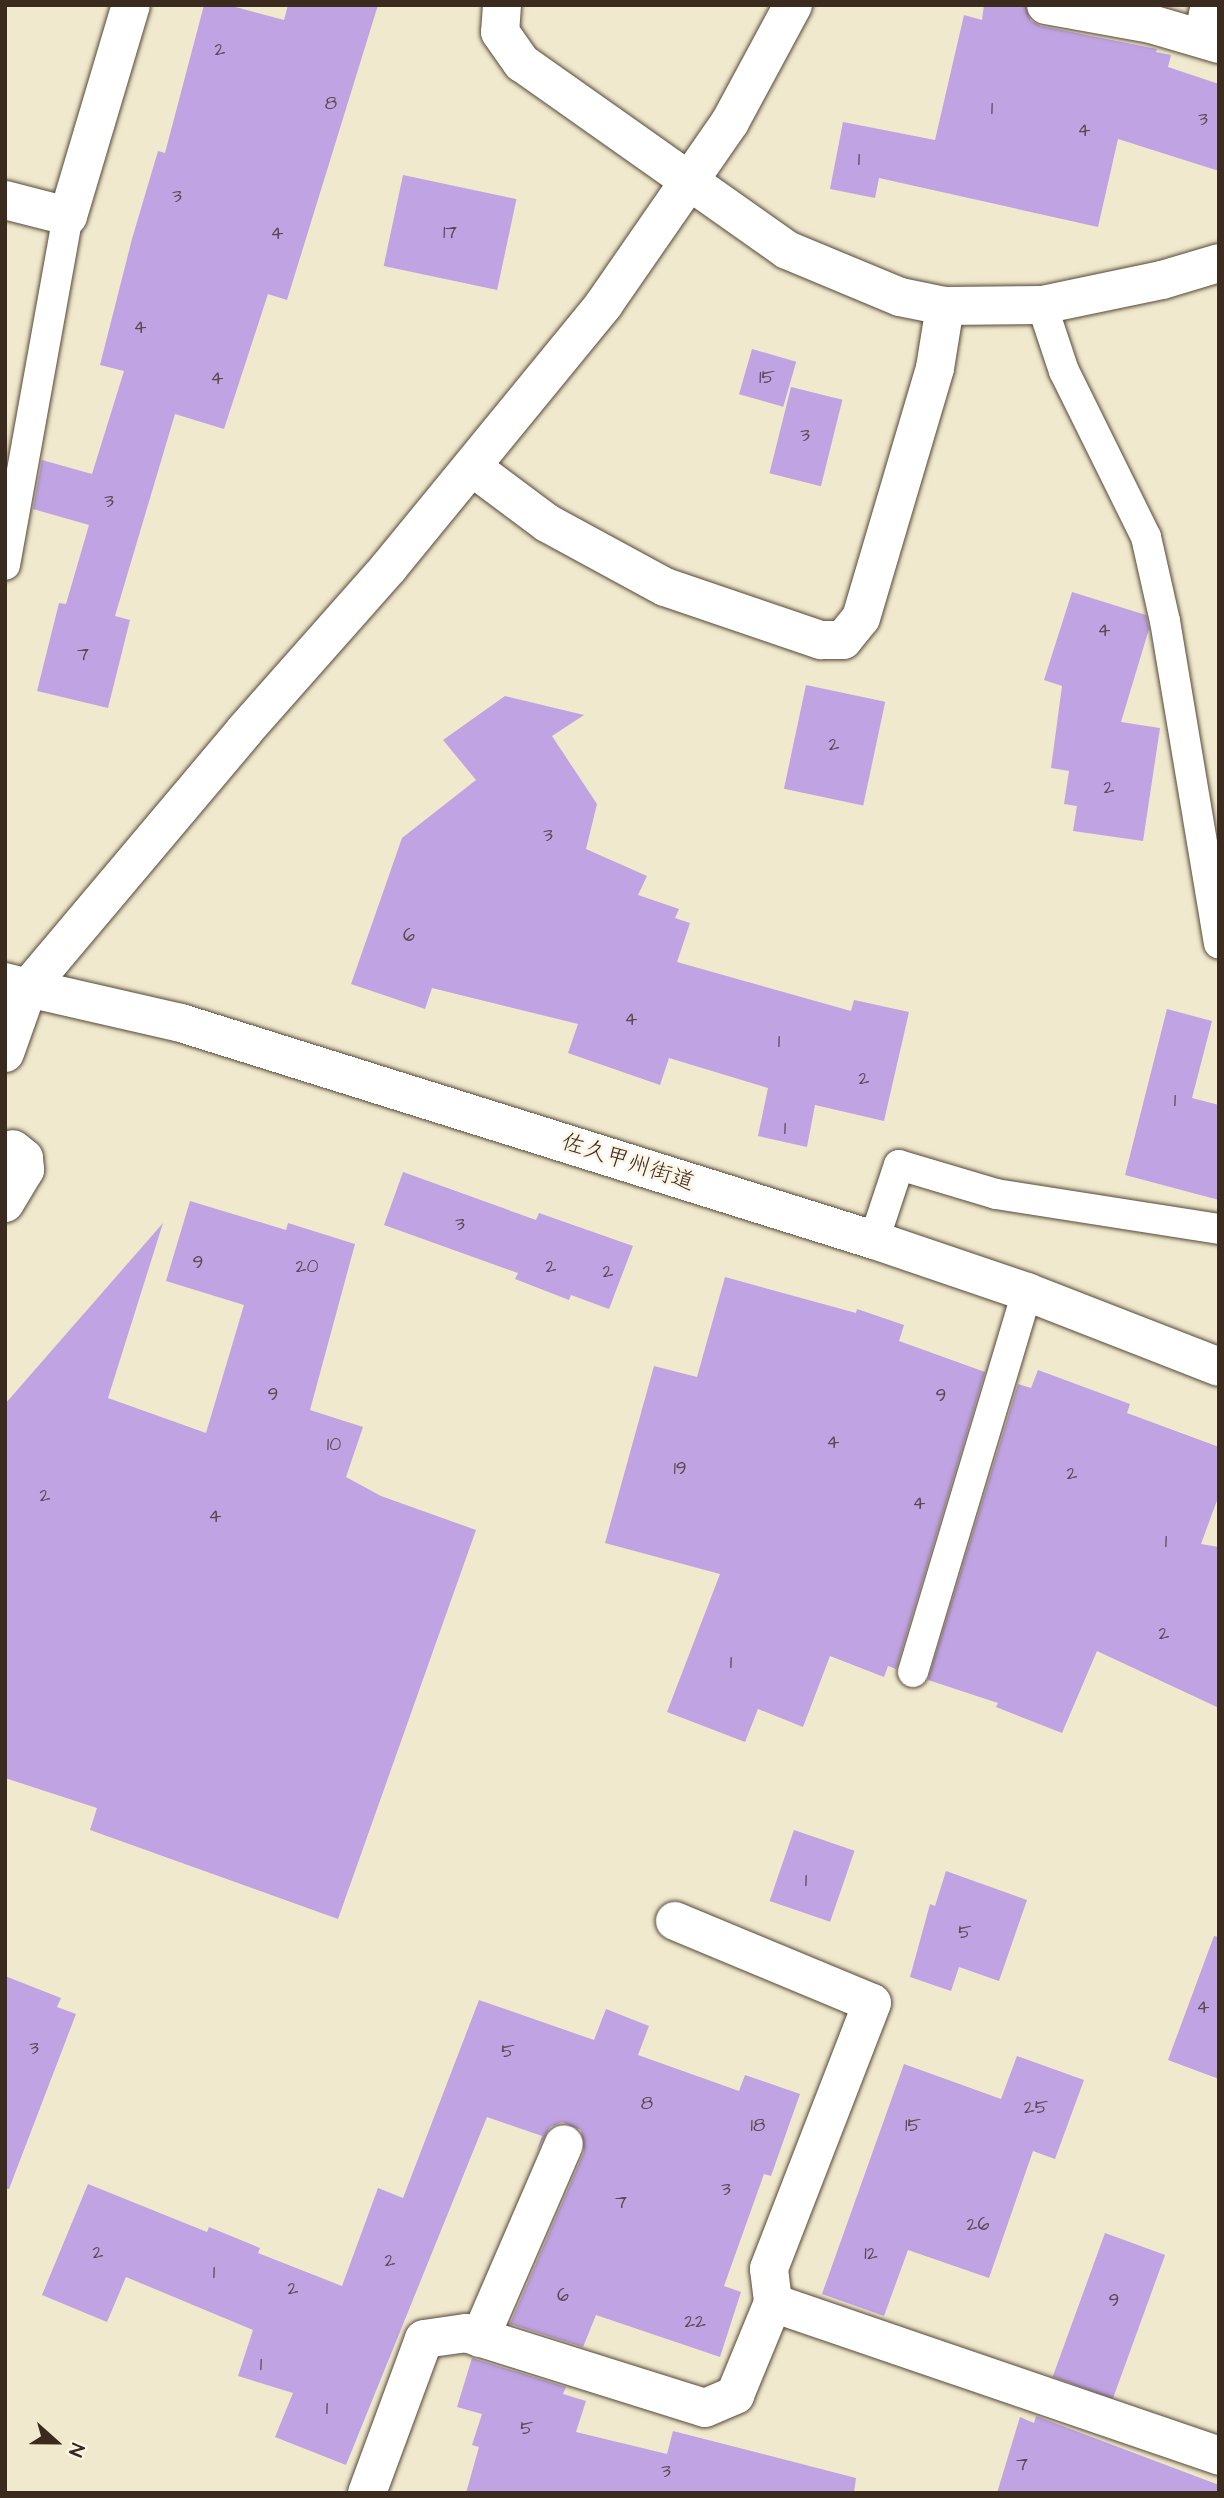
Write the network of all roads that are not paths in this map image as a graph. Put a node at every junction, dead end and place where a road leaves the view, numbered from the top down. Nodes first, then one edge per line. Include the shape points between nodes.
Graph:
1 (131, 5) edge
2 (502, 5) edge
3 (793, 5) edge
4 (1046, 5) edge
5 (1208, 29) edge
6 (691, 179) junction
7 (5, 200) edge
8 (68, 216) junction
9 (1219, 262) edge
10 (1042, 305) junction
11 (945, 306) junction
12 (472, 467) junction
13 (5, 565) edge
14 (1219, 944) edge
15 (13, 992) edge
16 (5, 1053) edge
17 (13, 1149) dead end
18 (5, 1203) edge
19 (1219, 1229) edge
20 (874, 1240) junction
21 (1027, 1292) junction
22 (1219, 1367) edge
23 (913, 1672) dead end
24 (675, 1921) dead end
25 (564, 2144) dead end
26 (773, 2303) junction
27 (480, 2337) junction
28 (1219, 2456) edge
29 (367, 2493) edge

1 - 8 street
2 - 6 street via 500,32 522,63
3 - 6 street via 730,122
4 - 5 street
6 - 11 street via 798,256 864,285
6 - 12 street via 604,304
7 - 8 street
8 - 13 lane
9 - 10 street via 1162,280
10 - 11 street
10 - 14 lane via 1064,371 1146,537 1165,621
11 - 12 street via 935,368 861,618 844,640 821,640 664,587 547,523
12 - 15 street
15 - 16 street
15 - 20 street, 佐久甲州街道 via 207,1031
17 - 18 street via 24,1158 25,1170
19 - 20 lane via 996,1194 899,1165
20 - 21 street, 佐久甲州街道
21 - 22 street, 佐久甲州街道
21 - 23 lane
24 - 26 street via 873,2003 769,2269
25 - 27 street
26 - 27 street via 735,2396 705,2408
26 - 28 street
27 - 29 street via 466,2333 424,2339

